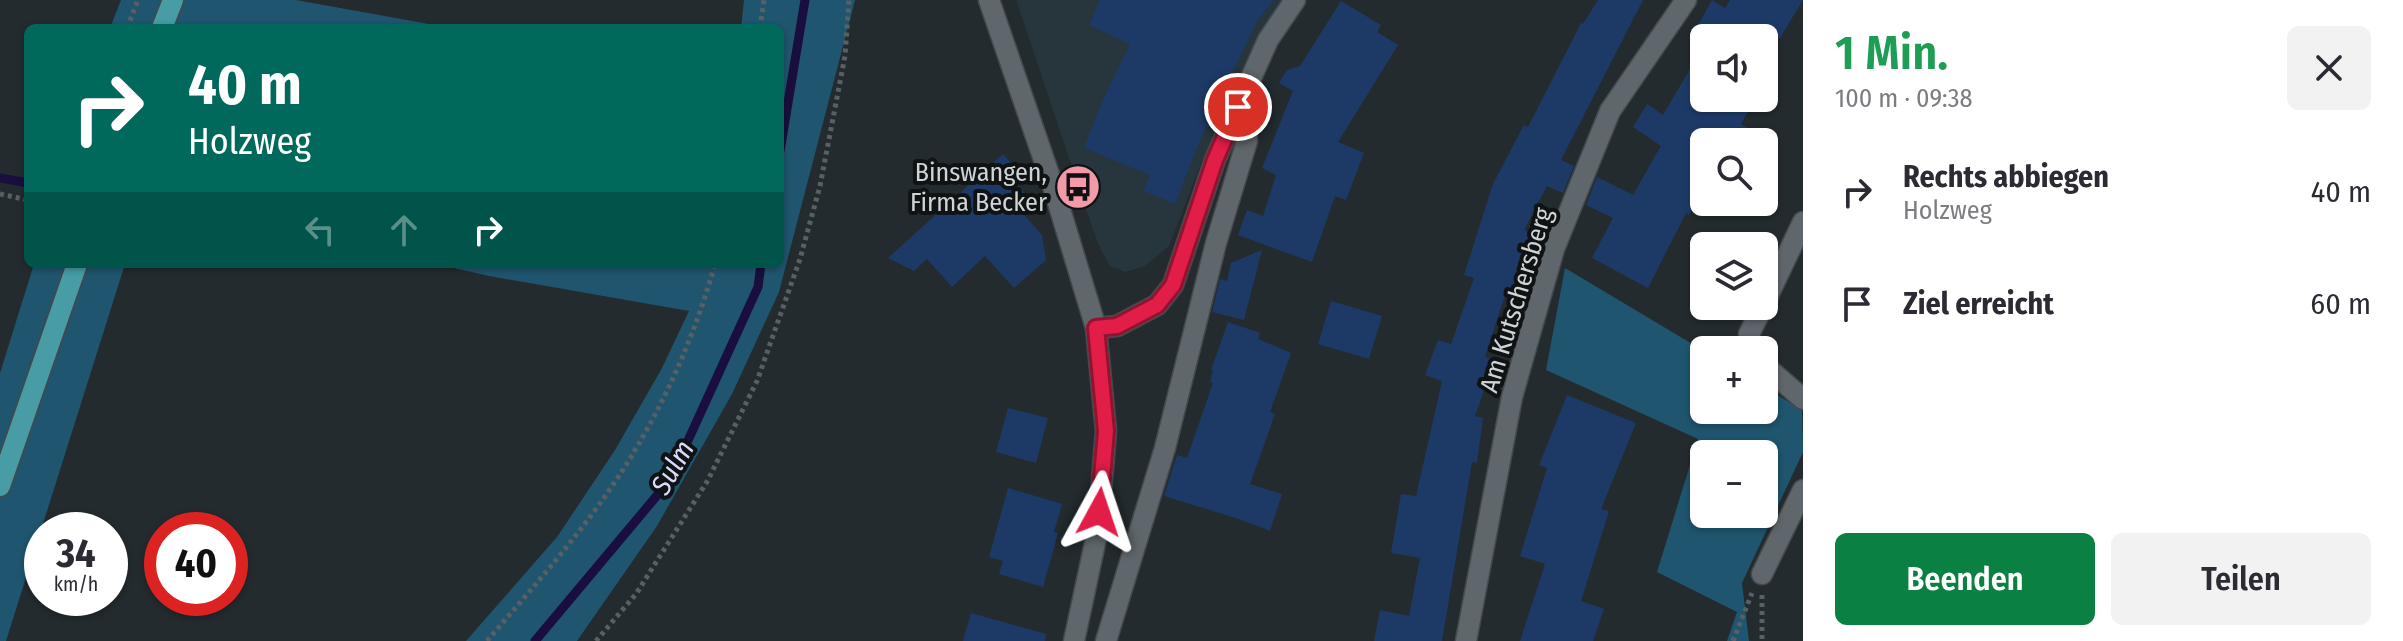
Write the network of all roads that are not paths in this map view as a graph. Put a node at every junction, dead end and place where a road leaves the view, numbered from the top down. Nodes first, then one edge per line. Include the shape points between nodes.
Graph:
1 (173, 0) edge
2 (989, 0) edge
3 (1295, 0) edge
4 (1686, 0) edge
5 (164, 24) edge
6 (1238, 107) junction
7 (1803, 222) edge
8 (76, 268) edge
9 (1778, 275) edge
10 (1096, 328) junction
11 (1778, 377) edge
12 (1803, 399) edge
13 (0, 486) edge
14 (1803, 490) edge
15 (1762, 574) road end
16 (1074, 641) edge
17 (1106, 641) edge
18 (1466, 641) edge

1 - 5 main road
2 - 10 street
3 - 6 street via 1268,40
4 - 18 street, Am Kutschersberg via 1610,111 1554,249 1512,397
6 - 10 street via 1173,285 1157,305 1117,326
6 - 17 street via 1247,141 1165,448
7 - 9 street
8 - 13 main road
10 - 16 street via 1106,431 1098,529
11 - 12 street
14 - 15 street

